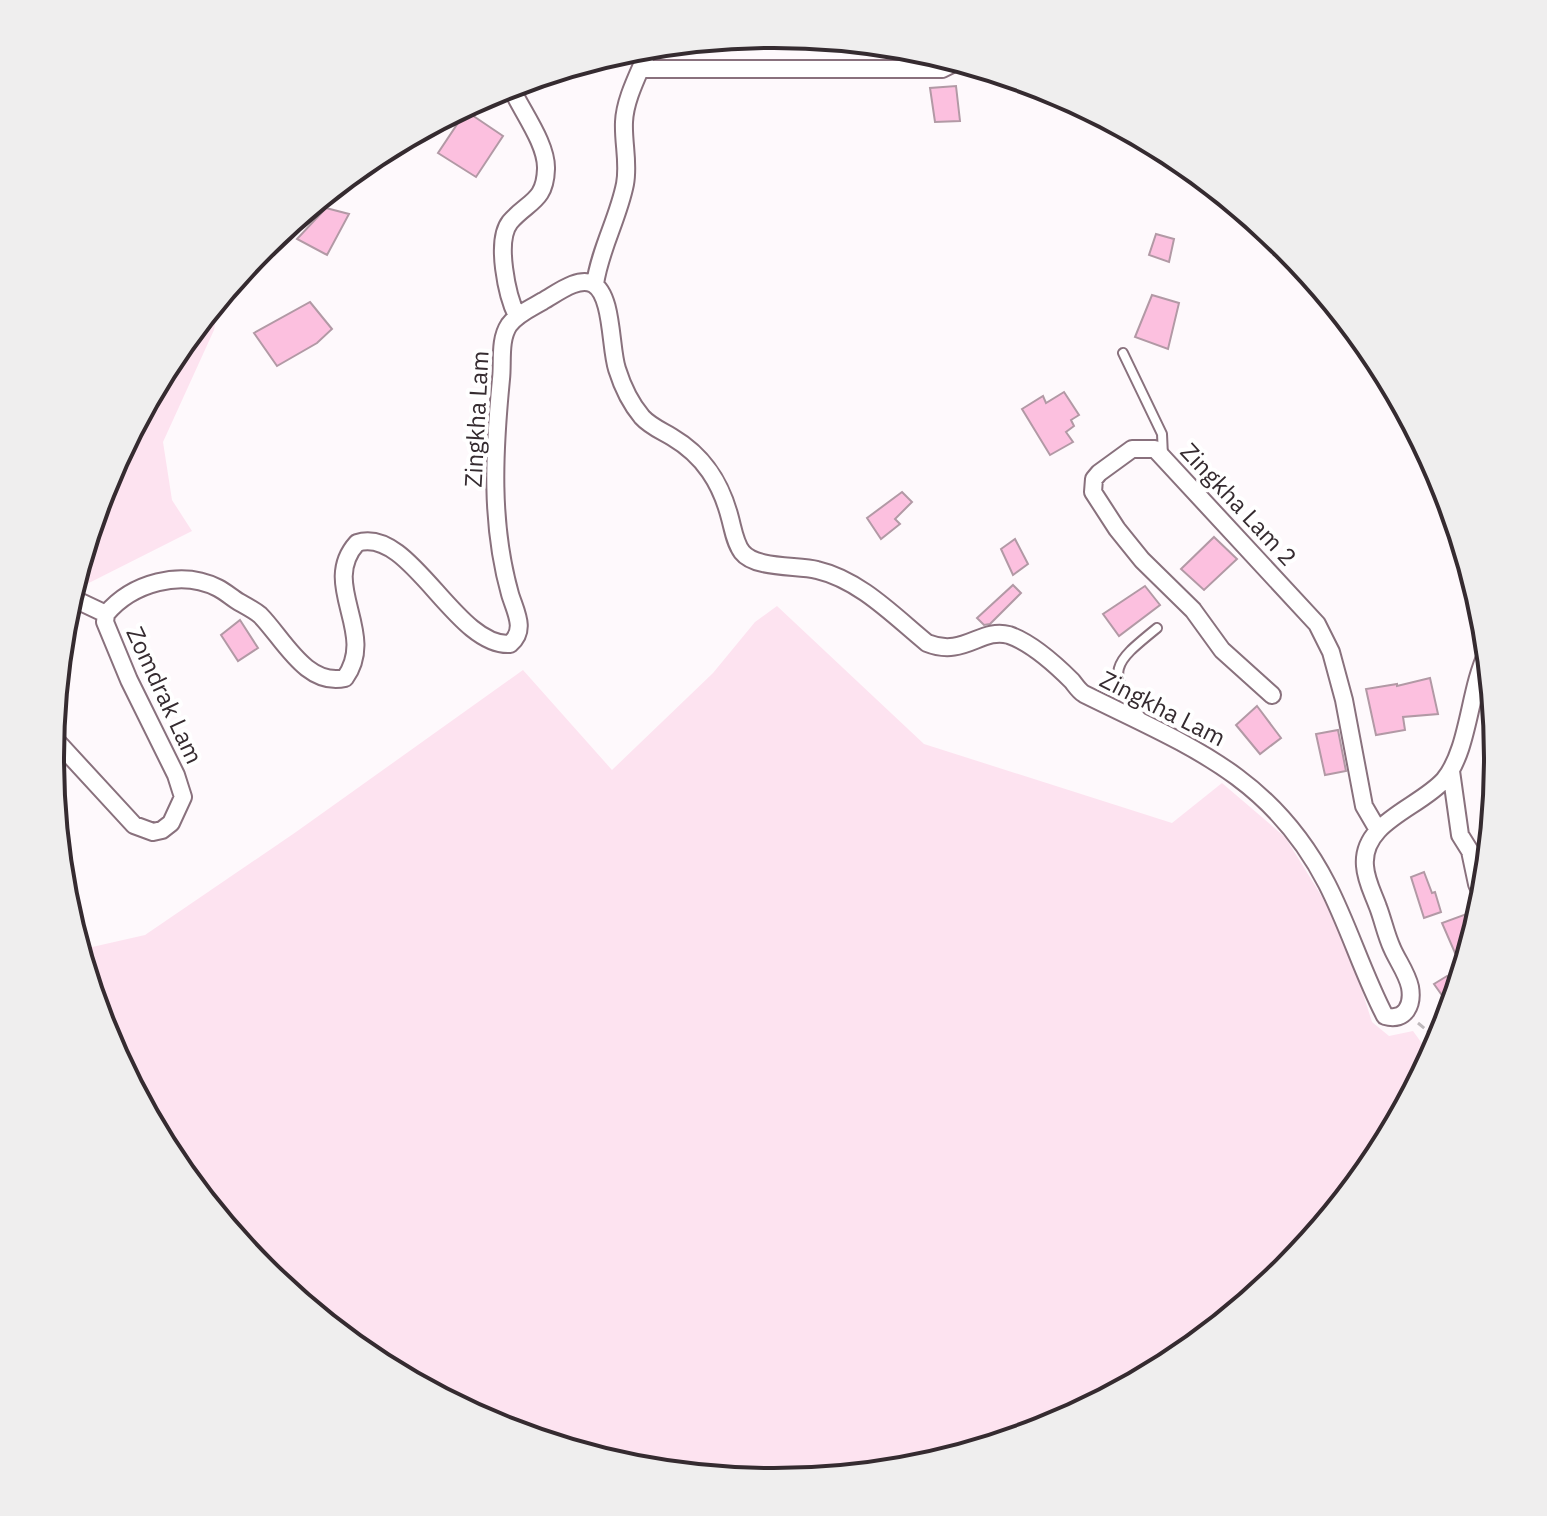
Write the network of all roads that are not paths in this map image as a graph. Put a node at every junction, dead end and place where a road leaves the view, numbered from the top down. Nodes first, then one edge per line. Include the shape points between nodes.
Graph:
1 (644, 60) edge
2 (641, 69) junction
3 (943, 69) edge
4 (516, 97) edge
5 (595, 284) junction
6 (517, 316) junction
7 (1123, 353) dead end
8 (1163, 457) junction
9 (81, 602) edge
10 (106, 614) junction
11 (1157, 628) dead end
12 (1479, 680) edge
13 (1272, 695) dead end
14 (1149, 727) junction
15 (64, 749) edge
16 (1451, 771) junction
17 (1378, 830) junction
18 (1474, 870) edge

1 - 2 street
2 - 3 street
2 - 5 street via 626,107 625,184
4 - 6 street via 546,166 540,196 510,223 502,241
5 - 6 street via 574,284
5 - 14 street, Zingkha Lam via 604,298 616,367 628,394 645,420 684,444 711,471 743,553 757,561 832,574 935,646 953,648 988,635 1008,635 1042,655 1081,693
6 - 10 street, Zingkha Lam via 503,344 494,452 498,538 518,615 519,631 510,644 475,633 428,580 370,541 357,543 343,567 357,649 345,678 328,678 306,667 260,615 203,583 176,579 147,586
7 - 8 lane via 1162,434
8 - 13 street, Zingkha Lam 2 via 1149,448 1132,449 1099,473 1093,492 1142,560 1193,610 1222,650
8 - 17 street, Zingkha Lam 2 via 1317,624 1344,700 1364,806
9 - 10 street
10 - 15 street, Zomdrak Lam via 129,680 183,797 171,823 153,832 134,825
11 - 14 lane via 1133,647 1118,671 1119,686
12 - 16 street
14 - 17 street, Zingkha Lam via 1218,762 1270,802 1291,827 1325,879 1385,1016 1393,1019 1405,1013 1410,984 1368,884 1365,848
16 - 17 street
16 - 18 street via 1460,835

